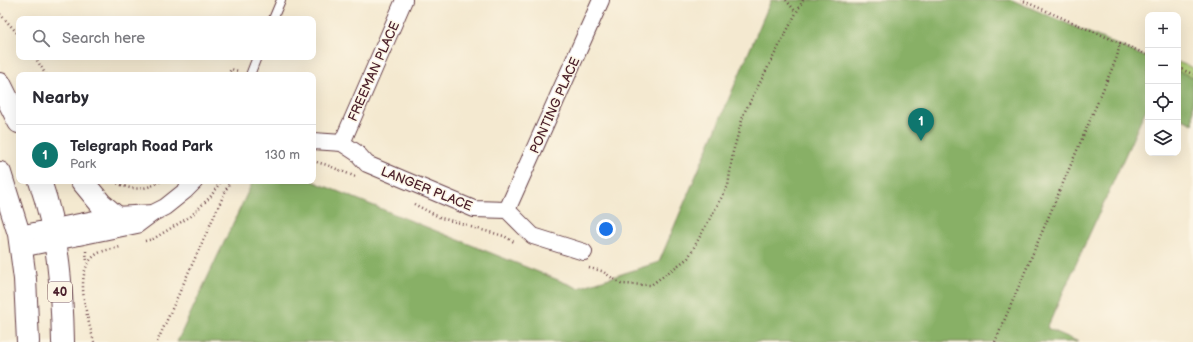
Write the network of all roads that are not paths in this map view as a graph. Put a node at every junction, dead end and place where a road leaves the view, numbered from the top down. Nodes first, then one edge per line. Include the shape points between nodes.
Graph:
1 (282, 0) edge
2 (404, 0) edge
3 (600, 0) edge
4 (274, 16) edge
5 (256, 60) edge
6 (251, 72) edge
7 (7, 89) edge
8 (16, 114) edge
9 (316, 141) edge
10 (342, 143) junction
11 (0, 173) edge
12 (41, 184) edge
13 (84, 184) edge
14 (192, 184) edge
15 (508, 210) junction
16 (154, 213) junction
17 (114, 215) junction
18 (54, 235) junction
19 (20, 241) junction
20 (584, 252) dead end
21 (28, 342) edge
22 (63, 342) edge

1 - 4 lane
2 - 10 street, FREEMAN PLACE
3 - 15 street, PONTING PLACE
5 - 6 lane
7 - 8 main road
9 - 10 street
10 - 15 street, LANGER PLACE via 367,164 474,209
11 - 19 main road
12 - 18 main road, 40
13 - 17 main road
14 - 16 street via 186,191
15 - 20 street via 533,236
16 - 17 street
16 - 18 street via 137,225 83,236
17 - 18 street
18 - 19 street
18 - 22 main road, 40
19 - 21 main road via 26,287

